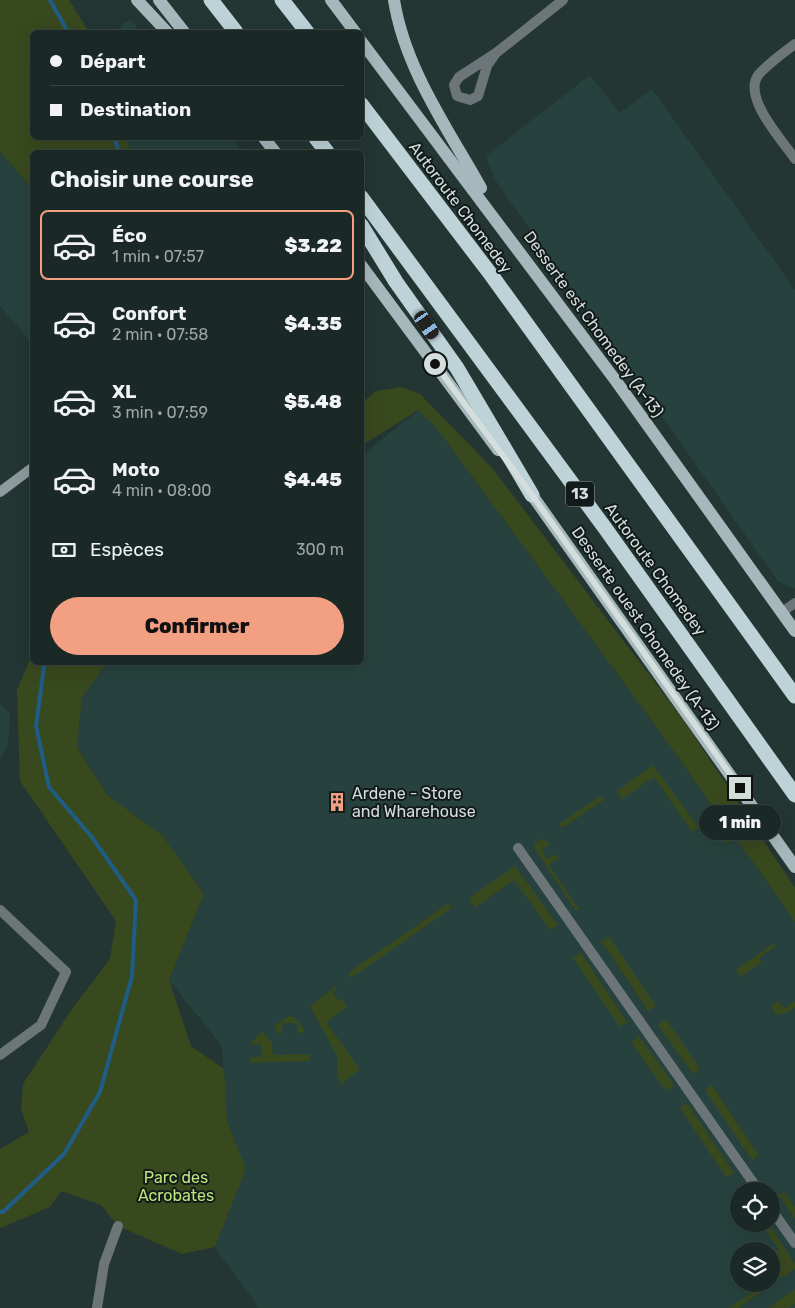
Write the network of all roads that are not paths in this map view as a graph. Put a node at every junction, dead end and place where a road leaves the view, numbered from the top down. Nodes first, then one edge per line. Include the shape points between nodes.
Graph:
1 (137, 0) edge
2 (159, 0) edge
3 (211, 0) edge
4 (282, 0) edge
5 (331, 0) edge
6 (394, 0) edge
7 (563, 0) edge
8 (165, 30) edge
9 (182, 30) edge
10 (234, 30) edge
11 (305, 30) edge
12 (354, 30) edge
13 (795, 44) edge
14 (364, 45) edge
15 (496, 53) junction
16 (364, 108) edge
17 (266, 140) edge
18 (318, 140) edge
19 (273, 150) edge
20 (326, 150) edge
21 (795, 159) edge
22 (364, 201) edge
23 (364, 229) edge
24 (506, 232) junction
25 (364, 269) edge
26 (30, 470) edge
27 (0, 492) edge
28 (532, 495) junction
29 (795, 603) edge
30 (782, 612) junction
31 (795, 631) edge
32 (795, 696) edge
33 (795, 795) edge
34 (518, 848) dead end
35 (795, 867) edge
36 (0, 910) edge
37 (0, 1055) edge
38 (753, 1182) edge
39 (780, 1222) edge
40 (118, 1226) dead end
41 (795, 1243) edge
42 (97, 1308) edge

1 - 8 main road
2 - 9 main road
3 - 10 highway
4 - 11 highway
5 - 12 main road
6 - 24 main road via 404,41 418,76
7 - 15 street
13 - 21 street via 759,74 754,90 759,106
14 - 24 main road, Desserte est Chomedey (A-13)
15 - 15 street via 459,77 454,85 458,96 470,100 478,96 487,66
16 - 32 highway, Autoroute Chomedey via 533,332
17 - 19 main road
18 - 20 highway
22 - 33 highway, Autoroute Chomedey / 13 via 599,520
23 - 28 highway via 396,282 457,368
24 - 30 main road, Desserte est Chomedey (A-13)
25 - 28 main road, Desserte ouest Chomedey (A-13)
26 - 27 street
28 - 35 main road, Desserte ouest Chomedey (A-13)
29 - 30 street
30 - 31 main road, Desserte est Chomedey (A-13)
34 - 38 street
36 - 37 street via 66,972 41,1025
39 - 41 street
40 - 42 street via 104,1264

